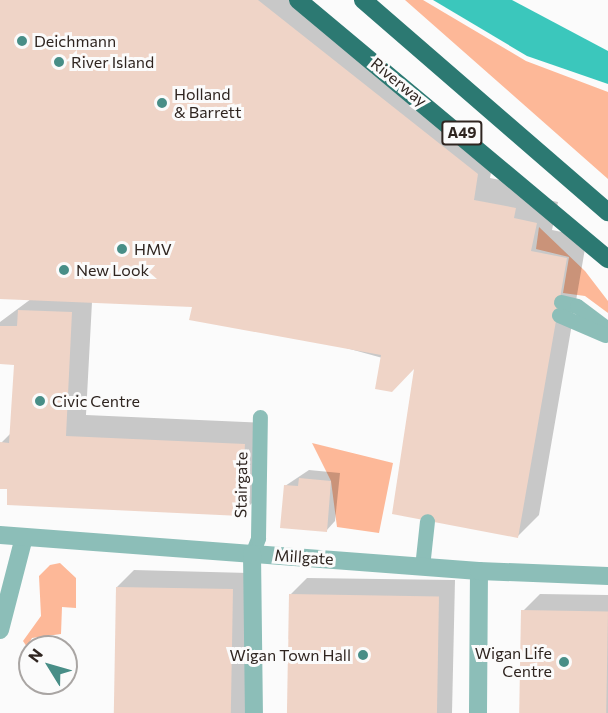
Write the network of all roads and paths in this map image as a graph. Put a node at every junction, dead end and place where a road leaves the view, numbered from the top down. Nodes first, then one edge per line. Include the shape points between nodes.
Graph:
1 (298, 0) edge
2 (363, 0) edge
3 (608, 212) edge
4 (608, 259) edge
5 (608, 329) edge
6 (608, 337) edge
7 (260, 417) dead end
8 (427, 520) dead end
9 (0, 535) edge
10 (24, 537) junction
11 (252, 554) junction
12 (422, 567) junction
13 (479, 572) junction
14 (608, 576) edge
15 (0, 630) edge
16 (254, 713) edge
17 (478, 713) edge

1 - 4 highway, Riverway / A49
2 - 3 highway, A49
5 - 6 lane via 577,306 560,308
7 - 11 lane, Stairgate via 258,538
8 - 12 lane
9 - 10 street, Millgate
10 - 11 street, Millgate
10 - 15 street
11 - 12 street, Millgate
11 - 16 street
12 - 13 street, Millgate
13 - 14 street, Millgate
13 - 17 street

